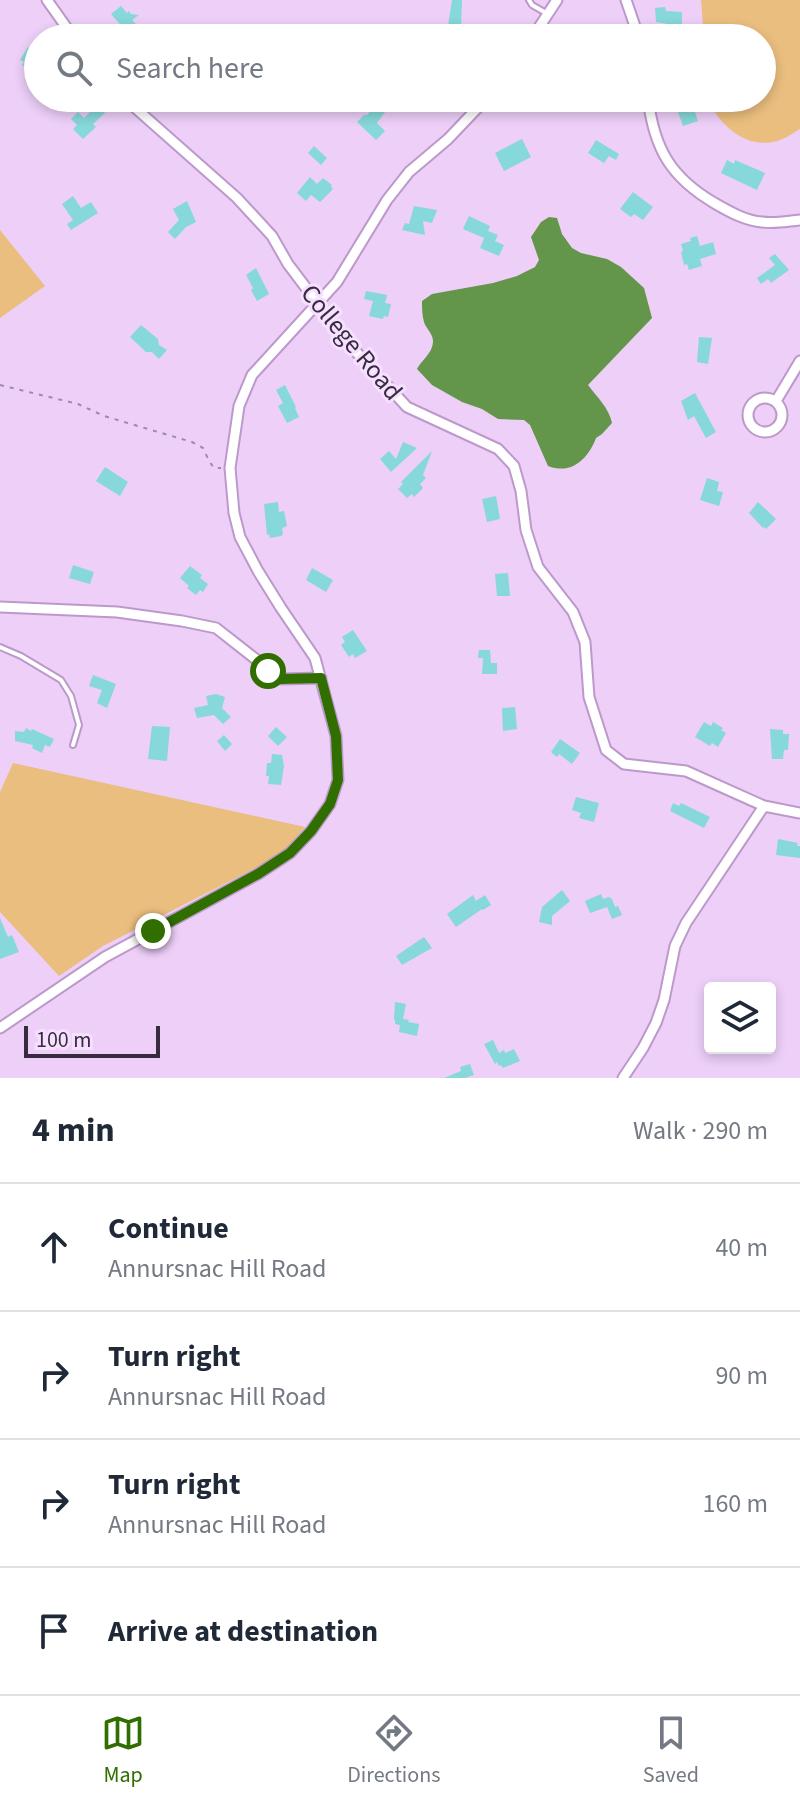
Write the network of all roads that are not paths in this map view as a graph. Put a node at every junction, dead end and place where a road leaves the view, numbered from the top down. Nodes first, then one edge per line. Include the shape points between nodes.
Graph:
1 (47, 0) edge
2 (529, 0) edge
3 (557, 0) edge
4 (626, 0) edge
5 (548, 14) junction
6 (64, 24) edge
7 (541, 24) edge
8 (634, 24) edge
9 (140, 112) edge
10 (474, 112) edge
11 (650, 112) edge
12 (800, 220) edge
13 (318, 303) junction
14 (800, 361) edge
15 (776, 401) dead end
16 (0, 607) edge
17 (0, 647) edge
18 (321, 678) junction
19 (73, 745) dead end
20 (764, 806) junction
21 (800, 813) edge
22 (0, 1028) edge
23 (623, 1078) edge

1 - 6 street
2 - 5 lane
3 - 5 street
4 - 8 street
5 - 7 street
9 - 13 street, College Road via 237,198 272,236
10 - 13 street via 409,172
11 - 12 street via 667,162 695,192 752,221
13 - 18 street via 252,375 239,406 230,468 240,537 313,653
13 - 20 street, College Road via 407,407 498,449 514,466 538,567 573,612 585,642 589,697 606,750 624,764 686,771
14 - 15 street
16 - 18 street via 117,612 194,623 216,628 281,679
17 - 19 lane via 61,680 79,725
18 - 22 street via 336,736 338,780 330,804 311,831 258,874 105,957
20 - 21 street, College Road
20 - 23 street via 686,923 656,1023

